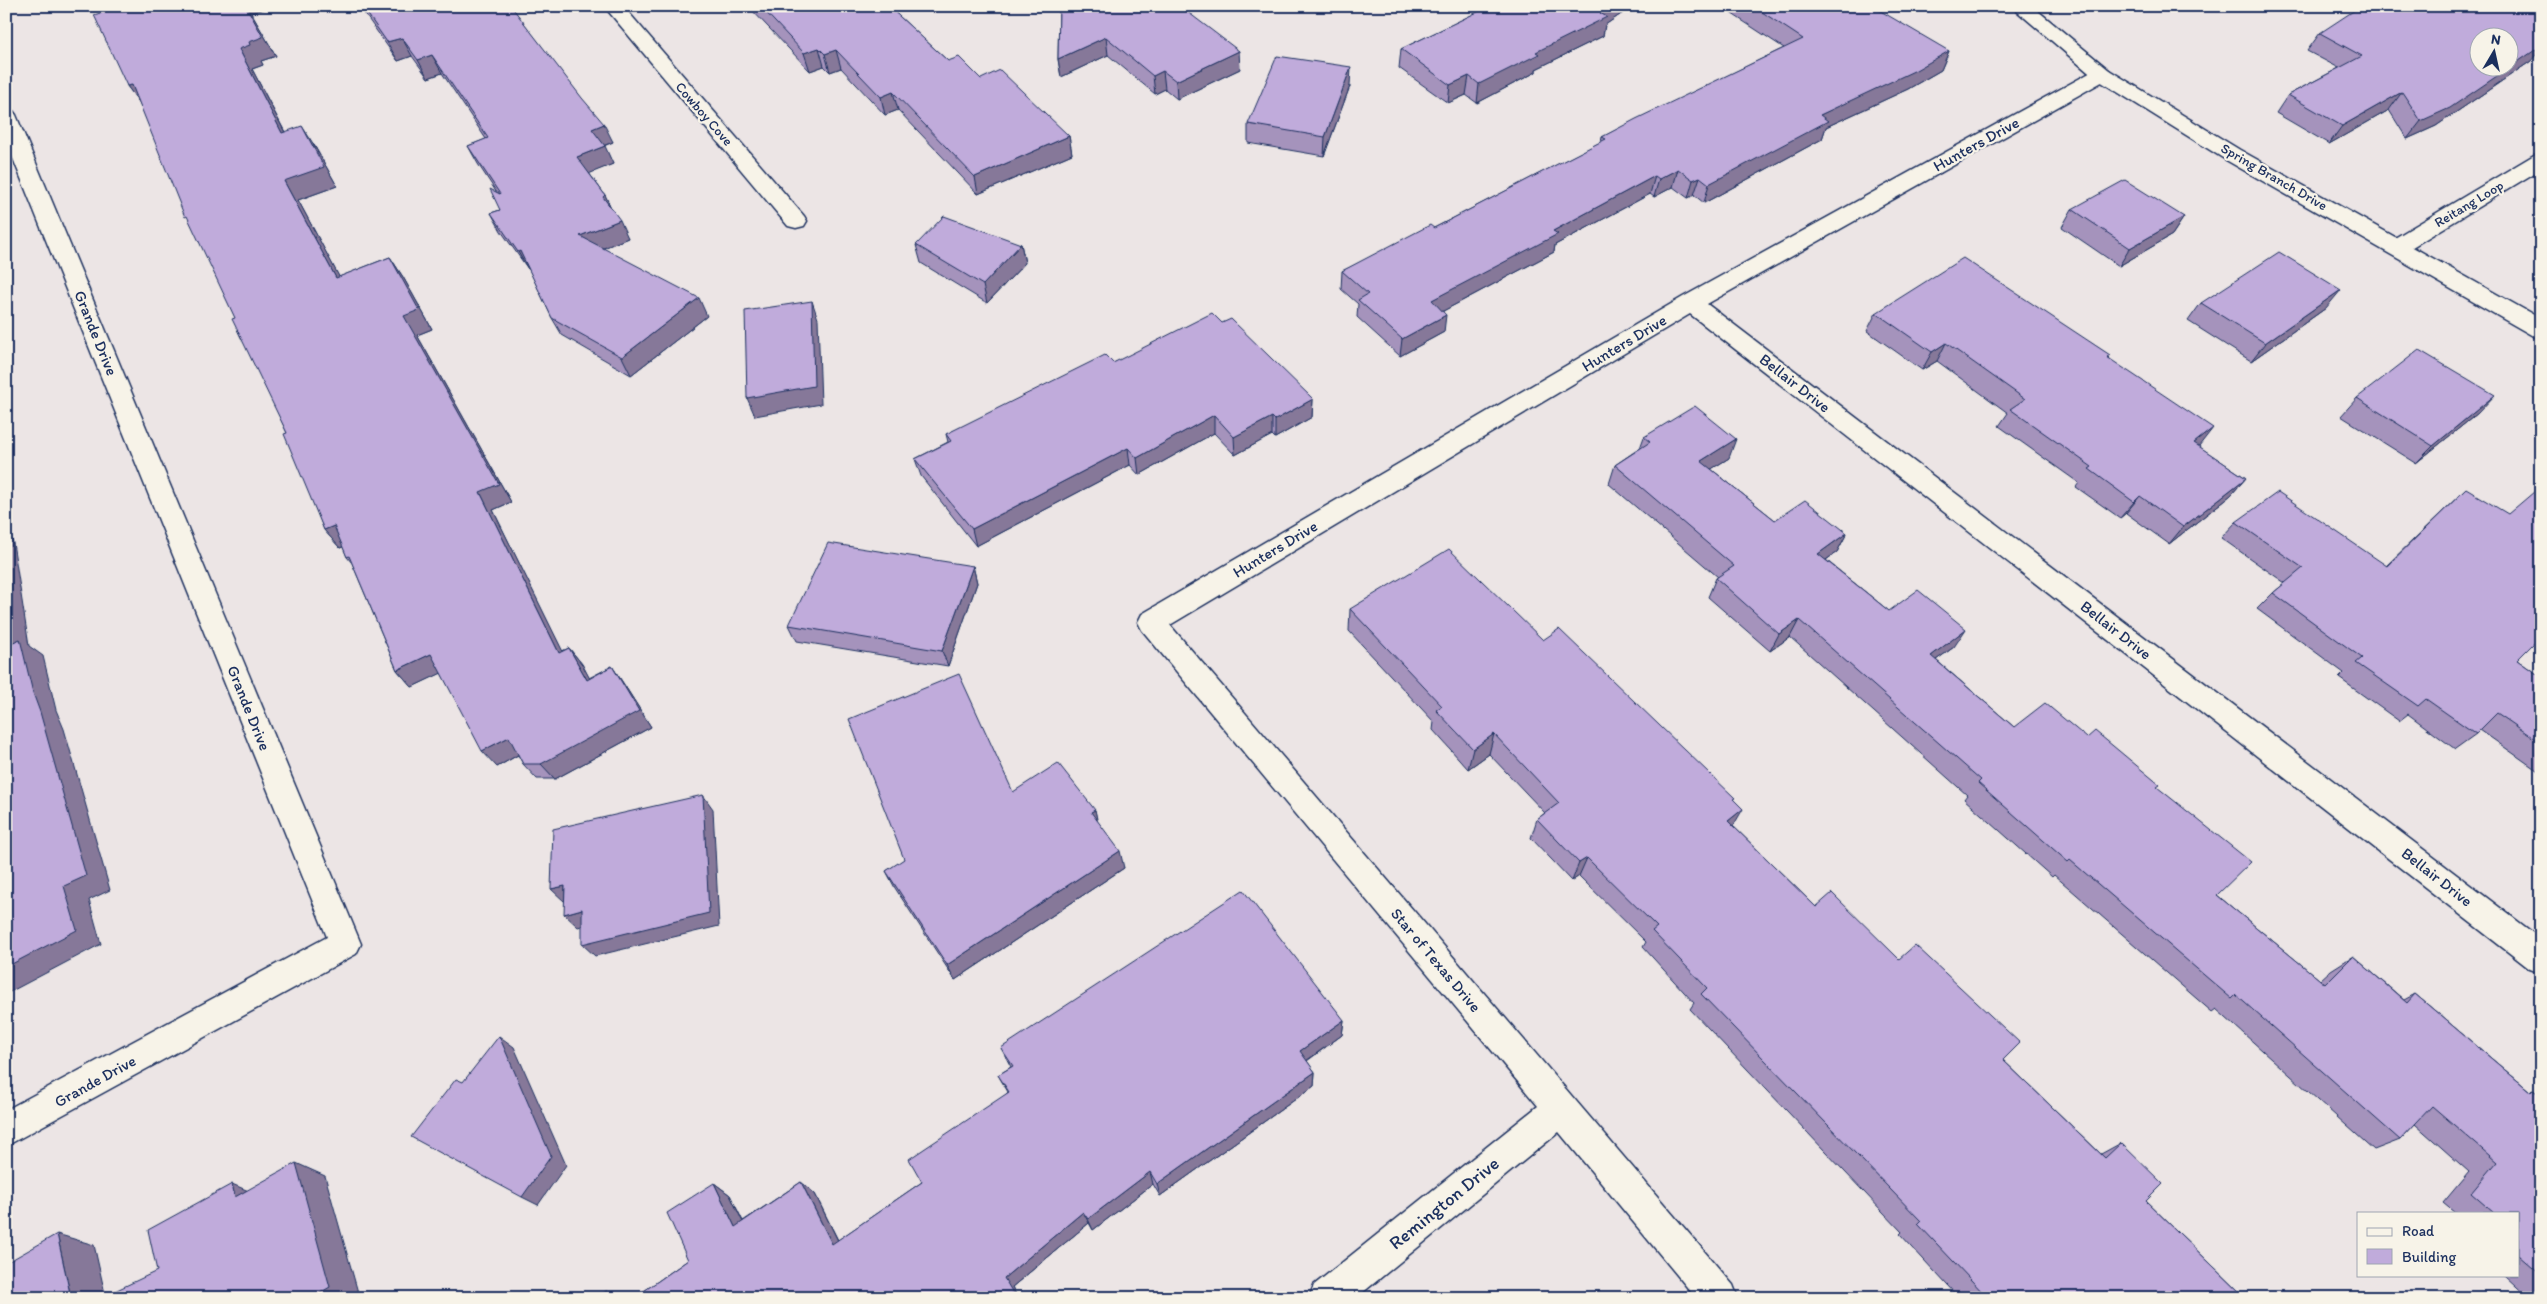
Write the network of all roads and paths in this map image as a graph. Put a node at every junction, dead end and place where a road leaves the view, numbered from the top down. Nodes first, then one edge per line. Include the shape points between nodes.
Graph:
1 (612, 6) edge
2 (2020, 6) edge
3 (2102, 74) junction
4 (6, 115) edge
5 (2541, 160) edge
6 (796, 221) dead end
7 (2396, 247) junction
8 (1691, 303) junction
9 (2541, 330) edge
10 (1152, 622) joint
11 (2541, 958) edge
12 (1561, 1109) junction
13 (6, 1129) edge
14 (1327, 1298) edge
15 (1720, 1298) edge

1 - 6 street, Cowboy Cove
2 - 3 street, Spring Branch Drive
3 - 7 street, Spring Branch Drive via 2233,155
3 - 8 street, Hunters Drive
4 - 13 street, Grande Drive via 345,944
5 - 7 street, Reitang Loop
7 - 9 street, Spring Branch Drive
8 - 10 street, Hunters Drive
8 - 11 street, Bellair Drive
10 - 12 street, Star of Texas Drive
12 - 14 street, Remington Drive
12 - 15 street, Star of Texas Drive

